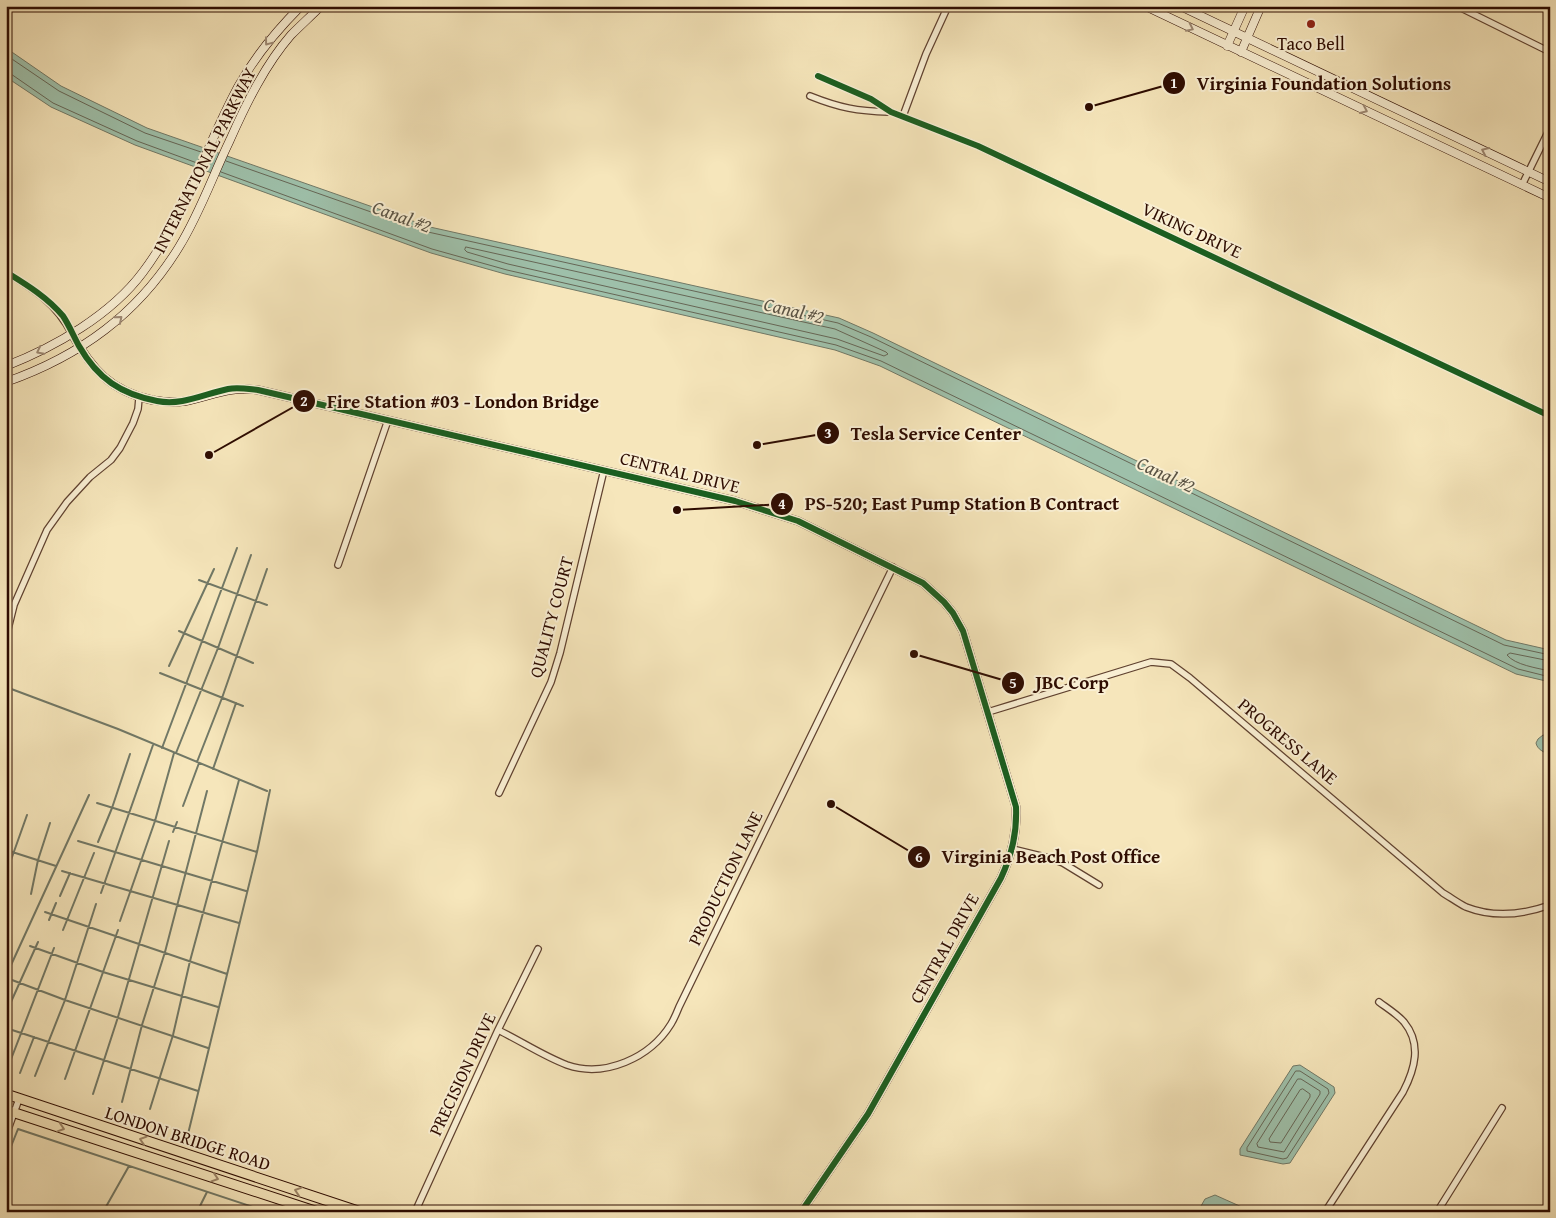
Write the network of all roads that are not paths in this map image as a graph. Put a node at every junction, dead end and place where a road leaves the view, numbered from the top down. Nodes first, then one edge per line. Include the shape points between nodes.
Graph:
1 (301, 6) edge
2 (321, 6) edge
3 (948, 6) edge
4 (1145, 6) edge
5 (1180, 6) edge
6 (1245, 6) edge
7 (1261, 6) edge
8 (1457, 6) edge
9 (1233, 31) junction
10 (1248, 38) junction
11 (1227, 46) junction
12 (1241, 52) junction
13 (1550, 52) edge
14 (818, 76) dead end
15 (810, 96) dead end
16 (891, 112) junction
17 (903, 116) junction
18 (1550, 128) edge
19 (1529, 172) junction
20 (1550, 182) edge
21 (1522, 185) junction
22 (1550, 198) edge
23 (6, 272) edge
24 (72, 334) junction
25 (80, 348) junction
26 (6, 366) edge
27 (6, 382) edge
28 (139, 398) junction
29 (1550, 416) edge
30 (388, 420) junction
31 (604, 470) junction
32 (338, 565) dead end
33 (893, 567) junction
34 (6, 637) edge
35 (988, 712) junction
36 (499, 793) dead end
37 (1013, 849) junction
38 (1099, 884) dead end
39 (1550, 905) edge
40 (538, 949) dead end
41 (1379, 1002) dead end
42 (498, 1030) junction
43 (6, 1094) edge
44 (19, 1099) junction
45 (1502, 1108) dead end
46 (10, 1111) edge
47 (6, 1135) edge
48 (318, 1212) edge
49 (360, 1212) edge
50 (414, 1212) edge
51 (801, 1212) edge
52 (1325, 1212) edge
53 (1437, 1212) edge

1 -> 24 main road, INTERNATIONAL PARKWAY via 278,29 238,87 170,229 143,273 115,301
25 -> 2 main road, INTERNATIONAL PARKWAY via 128,311 160,274 179,247 256,88 291,36
3 - 17 street
4 -> 11 main road
5 - 9 main road
6 - 9 main road
7 - 10 main road
8 - 13 street
9 - 10 main road
9 - 11 main road
10 - 12 main road
19 -> 10 main road
11 - 12 main road
12 -> 21 main road
14 - 16 street, VIKING DRIVE
15 - 16 street, VIKING DRIVE via 857,111
16 - 17 street, VIKING DRIVE
17 - 29 street, VIKING DRIVE via 978,146
18 - 19 street
19 - 20 main road
19 - 21 street
21 - 22 main road
23 - 24 street via 48,300 64,318
24 - 25 main road, CENTRAL DRIVE
24 -> 26 main road, INTERNATIONAL PARKWAY
25 - 27 main road, INTERNATIONAL PARKWAY
25 - 28 main road, CENTRAL DRIVE via 100,374 120,390
28 - 30 main road, CENTRAL DRIVE via 172,402 242,388
28 - 34 street via 133,423 120,448 67,502 47,530 14,605
30 - 31 main road, CENTRAL DRIVE
30 - 32 street
31 - 33 main road, CENTRAL DRIVE via 766,510 798,521
31 - 36 street, QUALITY COURT via 551,682
33 - 35 main road, CENTRAL DRIVE via 923,583 953,613 964,631
33 - 42 street, PRODUCTION LANE via 662,1036 624,1064 589,1069 567,1064
35 - 37 main road, CENTRAL DRIVE via 1016,807
35 - 39 street, PROGRESS LANE via 1152,662 1171,664 1443,893 1466,906 1490,913 1512,915
37 - 38 street via 1049,858
37 - 51 main road, CENTRAL DRIVE via 1000,878 868,1114
40 - 42 street, PRECISION DRIVE
41 - 52 street via 1403,1021 1410,1031 1416,1060 1403,1092
42 - 50 street, PRECISION DRIVE
43 - 44 main road, LONDON BRIDGE ROAD
44 - 46 street
49 -> 44 main road, LONDON BRIDGE ROAD
45 - 53 street
46 - 47 street
46 -> 48 main road, LONDON BRIDGE ROAD

